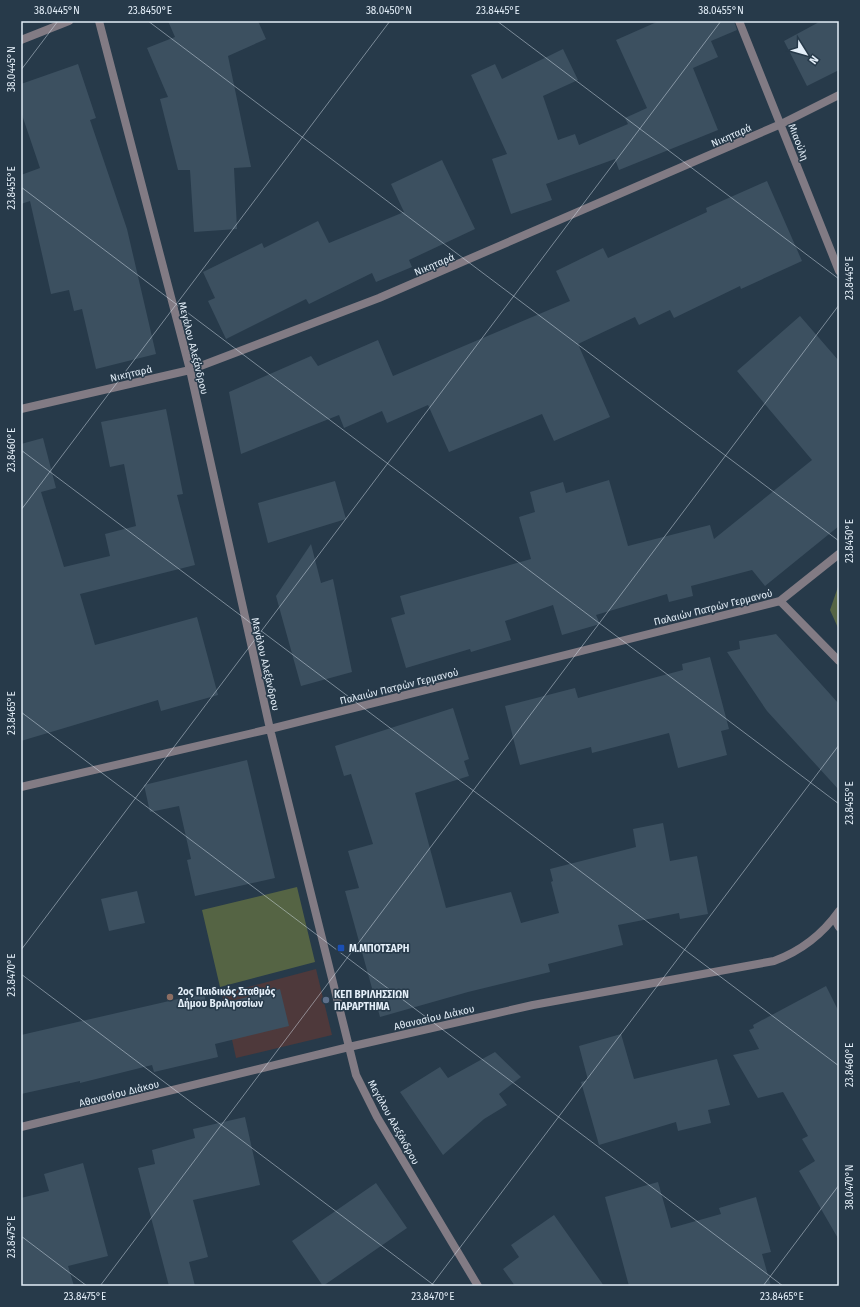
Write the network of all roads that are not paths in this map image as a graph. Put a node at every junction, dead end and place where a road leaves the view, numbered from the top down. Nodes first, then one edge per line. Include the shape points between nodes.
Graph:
1 (68, 21) edge
2 (99, 21) edge
3 (739, 21) edge
4 (21, 40) edge
5 (839, 95) edge
6 (781, 124) junction
7 (839, 271) edge
8 (190, 370) junction
9 (21, 409) edge
10 (839, 554) edge
11 (780, 601) junction
12 (839, 661) edge
13 (270, 729) junction
14 (21, 787) edge
15 (837, 915) edge
16 (839, 927) edge
17 (349, 1047) junction
18 (21, 1127) edge
19 (478, 1286) edge

1 - 4 street
2 - 8 street, Μεγάλου Αλεξάνδρου
3 - 6 street, Μιαούλη
5 - 6 street, Νικηταρά
6 - 7 street, Μιαούλη
6 - 8 street, Νικηταρά via 379,298
8 - 9 street, Νικηταρά
8 - 13 street, Μεγάλου Αλεξάνδρου
10 - 11 street
11 - 12 street
11 - 13 street, Παλαιών Πατρών Γερμανού
13 - 14 street, Παλαιών Πατρών Γερμανού
13 - 17 street, Μεγάλου Αλεξάνδρου
15 - 16 street
15 - 17 street, Αθανασίου Διάκου via 822,932 799,951 774,960 533,1005
17 - 18 street, Αθανασίου Διάκου
17 - 19 street, Μεγάλου Αλεξάνδρου via 356,1075 377,1117

